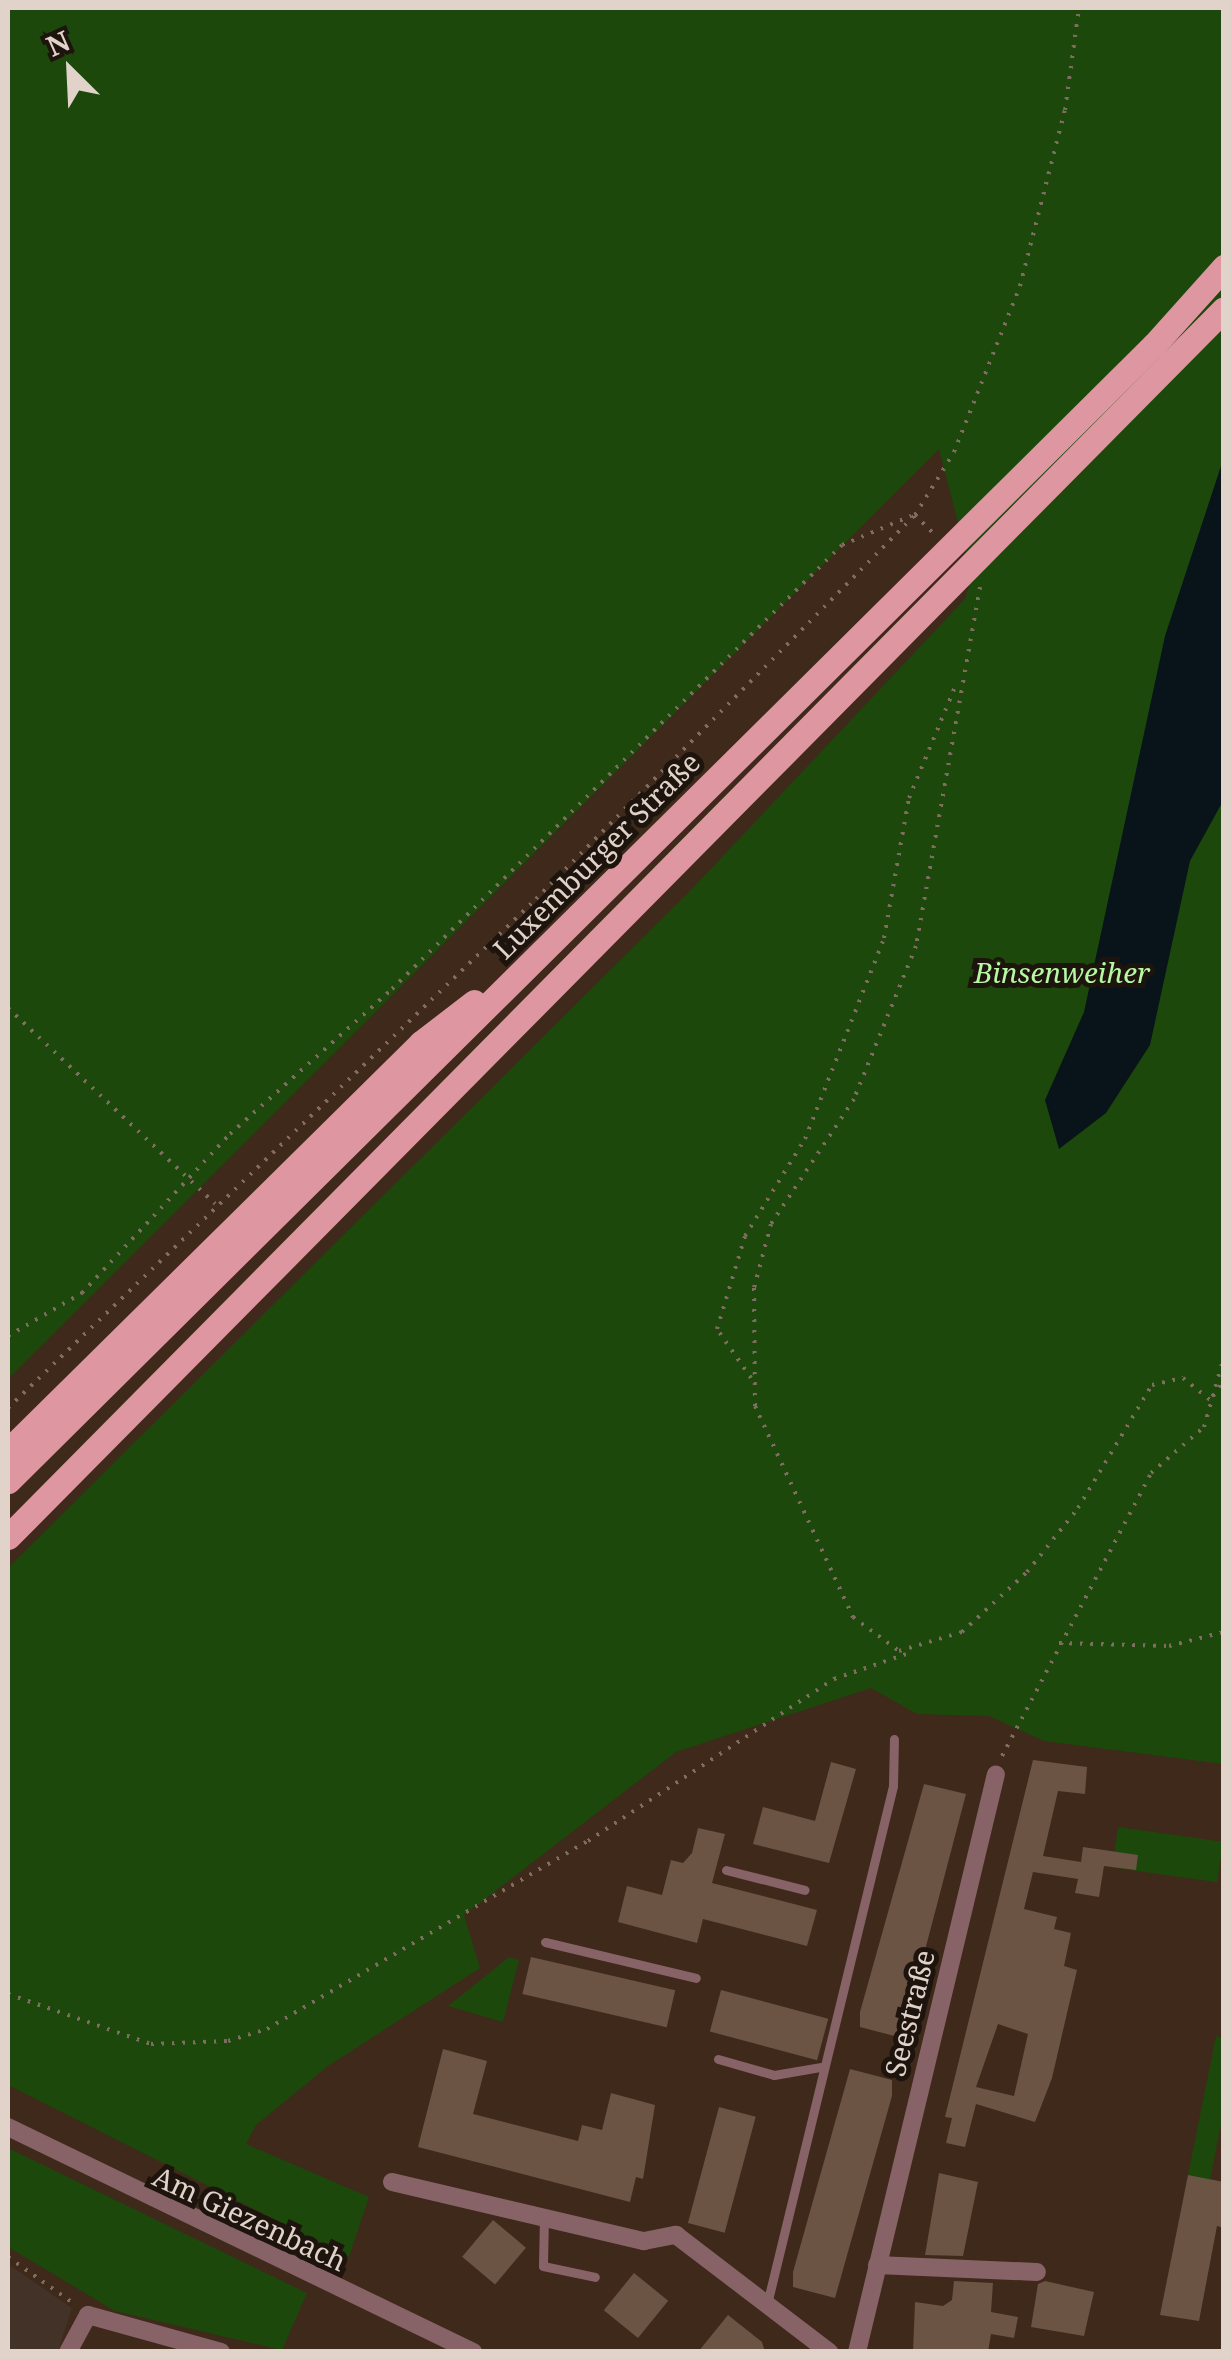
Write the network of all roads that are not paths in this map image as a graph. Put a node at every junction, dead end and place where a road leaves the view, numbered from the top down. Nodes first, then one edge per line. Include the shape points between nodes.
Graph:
1 (1224, 267) edge
2 (1224, 309) edge
3 (517, 977) junction
4 (116, 1428) junction
5 (8, 1451) edge
6 (8, 1481) edge
7 (8, 1515) edge
8 (8, 1537) edge
9 (894, 1739) dead end
10 (996, 1774) road end
11 (726, 1870) dead end
12 (805, 1890) dead end
13 (546, 1942) dead end
14 (696, 1978) dead end
15 (718, 2059) dead end
16 (821, 2067) junction
17 (8, 2128) edge
18 (392, 2182) dead end
19 (544, 2218) junction
20 (876, 2266) junction
21 (1036, 2272) dead end
22 (595, 2277) dead end
23 (766, 2307) junction
24 (68, 2352) edge
25 (221, 2352) edge
26 (473, 2352) edge
27 (829, 2352) edge
28 (857, 2352) edge

1 - 3 main road, Luxemburger Straße
2 - 4 main road, Luxemburger Straße
3 - 5 main road via 421,1043
3 - 6 main road, Luxemburger Straße
4 - 7 main road via 61,1464
4 - 8 main road
9 - 16 lane via 893,1786
10 - 20 street, Seestraße
11 - 12 lane
13 - 14 lane
15 - 16 lane via 774,2075
16 - 23 lane
17 - 26 street, Am Giezenbach
18 - 19 street
19 - 22 lane via 542,2266
19 - 23 street via 644,2240 676,2234
20 - 21 street
20 - 28 street, Seestraße
23 - 27 street
24 - 25 street via 88,2316

